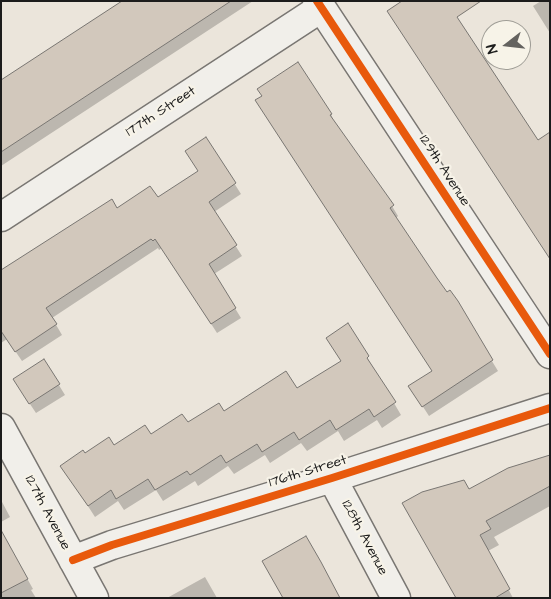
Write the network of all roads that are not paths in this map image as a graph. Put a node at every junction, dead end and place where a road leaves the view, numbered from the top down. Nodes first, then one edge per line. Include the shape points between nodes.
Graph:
1 (319, 4) edge
2 (1, 217) edge
3 (550, 354) edge
4 (550, 408) edge
5 (1, 428) edge
6 (332, 478) junction
7 (73, 560) junction
8 (94, 598) edge
9 (396, 598) edge

1 - 2 street, 177th Street
1 - 3 street, 129th Avenue
4 - 6 street, 176th Street
5 - 7 street, 127th Avenue
6 - 7 street, 176th Street via 112,545
6 - 9 street, 128th Avenue
7 - 8 street, 127th Avenue

